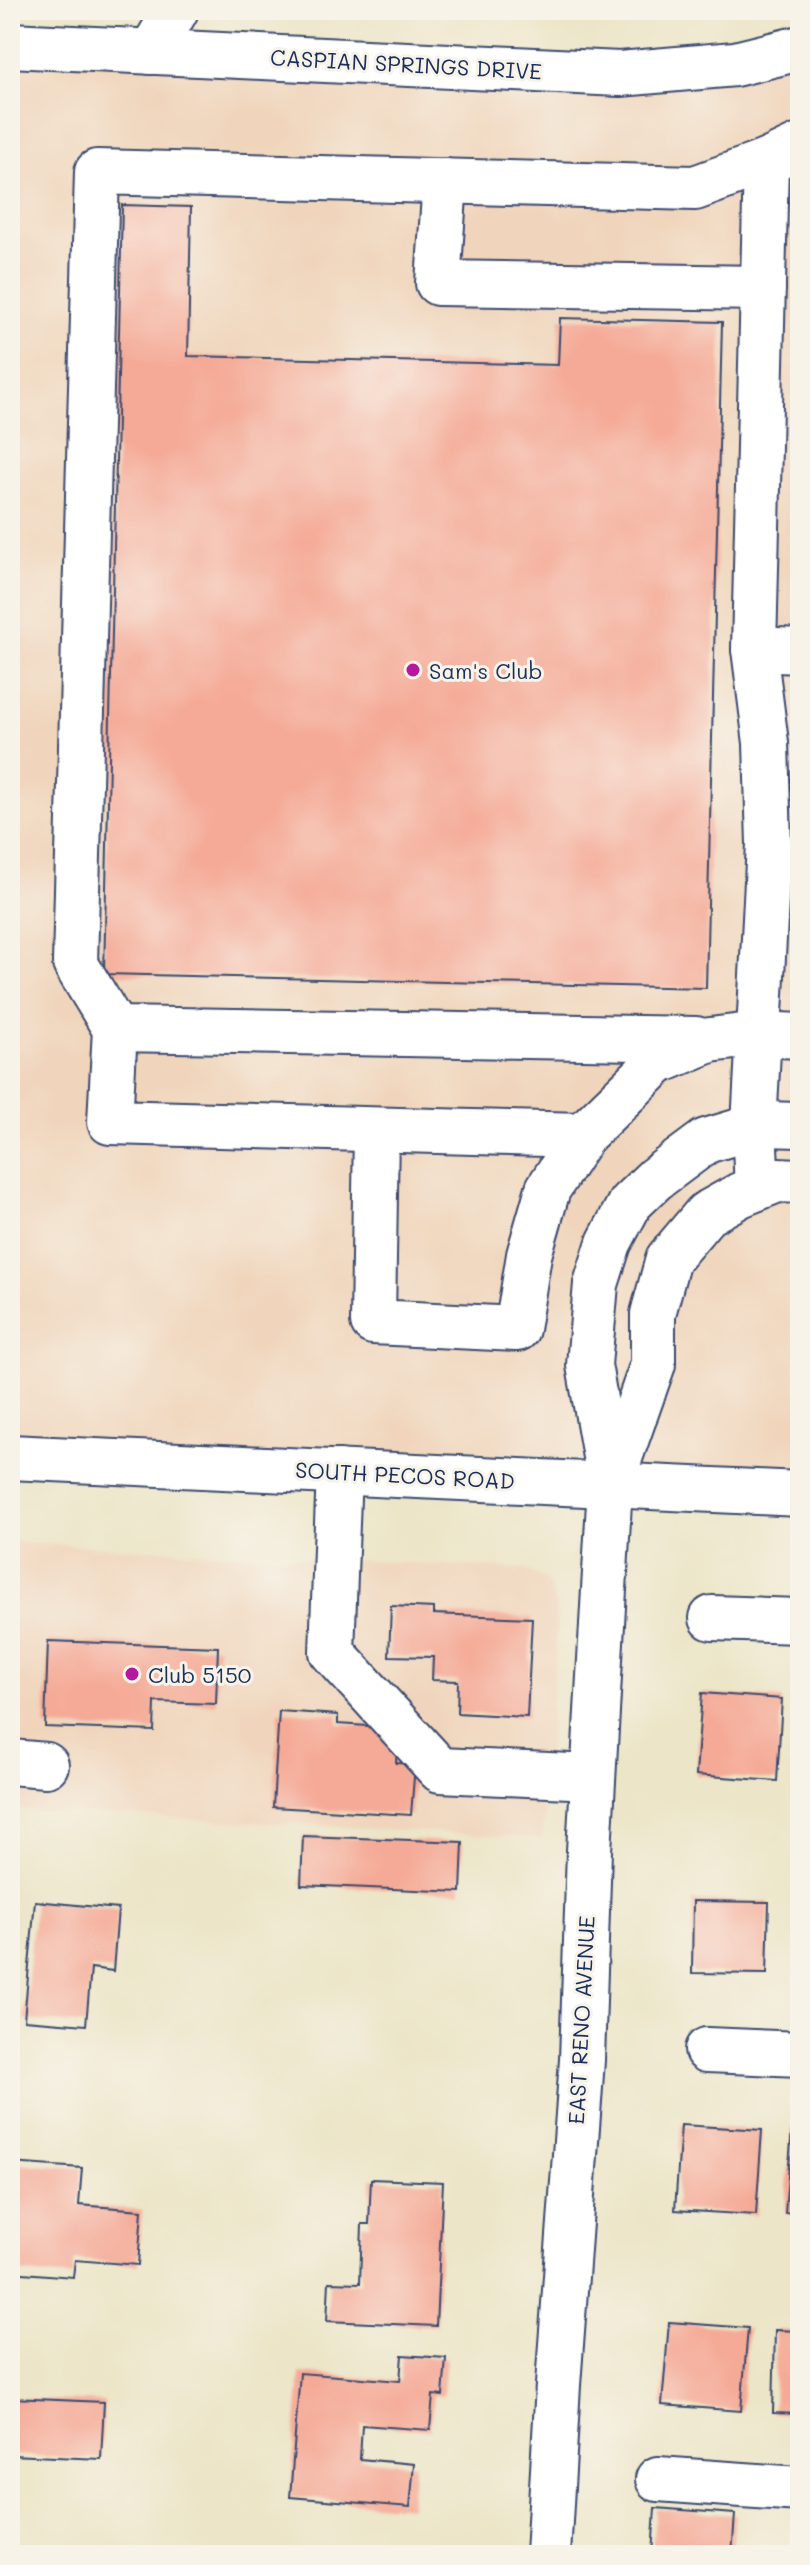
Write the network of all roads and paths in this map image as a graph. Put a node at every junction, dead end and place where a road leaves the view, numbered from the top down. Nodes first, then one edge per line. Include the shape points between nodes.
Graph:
1 (176, 10) edge
2 (10, 45) edge
3 (800, 48) edge
4 (151, 52) junction
5 (783, 154) edge
6 (445, 181) junction
7 (763, 288) junction
8 (754, 649) junction
9 (800, 651) edge
10 (115, 1029) junction
11 (779, 1035) edge
12 (710, 1040) junction
13 (800, 1125) edge
14 (754, 1126) junction
15 (376, 1130) junction
16 (583, 1135) junction
17 (800, 1181) edge
18 (757, 1188) junction
19 (10, 1457) edge
20 (339, 1472) junction
21 (610, 1485) junction
22 (800, 1494) edge
23 (712, 1618) dead end
24 (800, 1621) edge
25 (593, 1777) junction
26 (707, 2050) dead end
27 (800, 2054) edge
28 (658, 2479) dead end
29 (800, 2489) edge
30 (548, 2555) edge

1 - 4 street
2 - 4 street, CASPIAN SPRINGS DRIVE
3 - 4 street, CASPIAN SPRINGS DRIVE via 735,64 620,74
5 - 6 street via 695,188
5 - 7 street
6 - 7 street via 438,283
6 - 10 street via 97,172 75,963
7 - 8 street
8 - 9 street
8 - 11 street via 766,743
10 - 12 street
10 - 15 street via 110,1122
11 - 12 street
11 - 14 street
12 - 16 street via 658,1062
13 - 14 street
14 - 18 street
14 - 21 street via 706,1141 655,1179 630,1203 609,1243 596,1284 589,1365
15 - 16 street
15 - 16 street via 373,1322 517,1329 529,1255 548,1189
17 - 18 street via 777,1180
18 - 21 street via 706,1214 668,1259 653,1314 653,1364
19 - 20 street, SOUTH PECOS ROAD
20 - 21 street, SOUTH PECOS ROAD
20 - 25 street via 332,1652 440,1770
21 - 22 street, SOUTH PECOS ROAD
21 - 25 street, EAST RENO AVENUE
23 - 24 street
25 - 30 street, EAST RENO AVENUE via 582,2060
26 - 27 street
28 - 29 street

